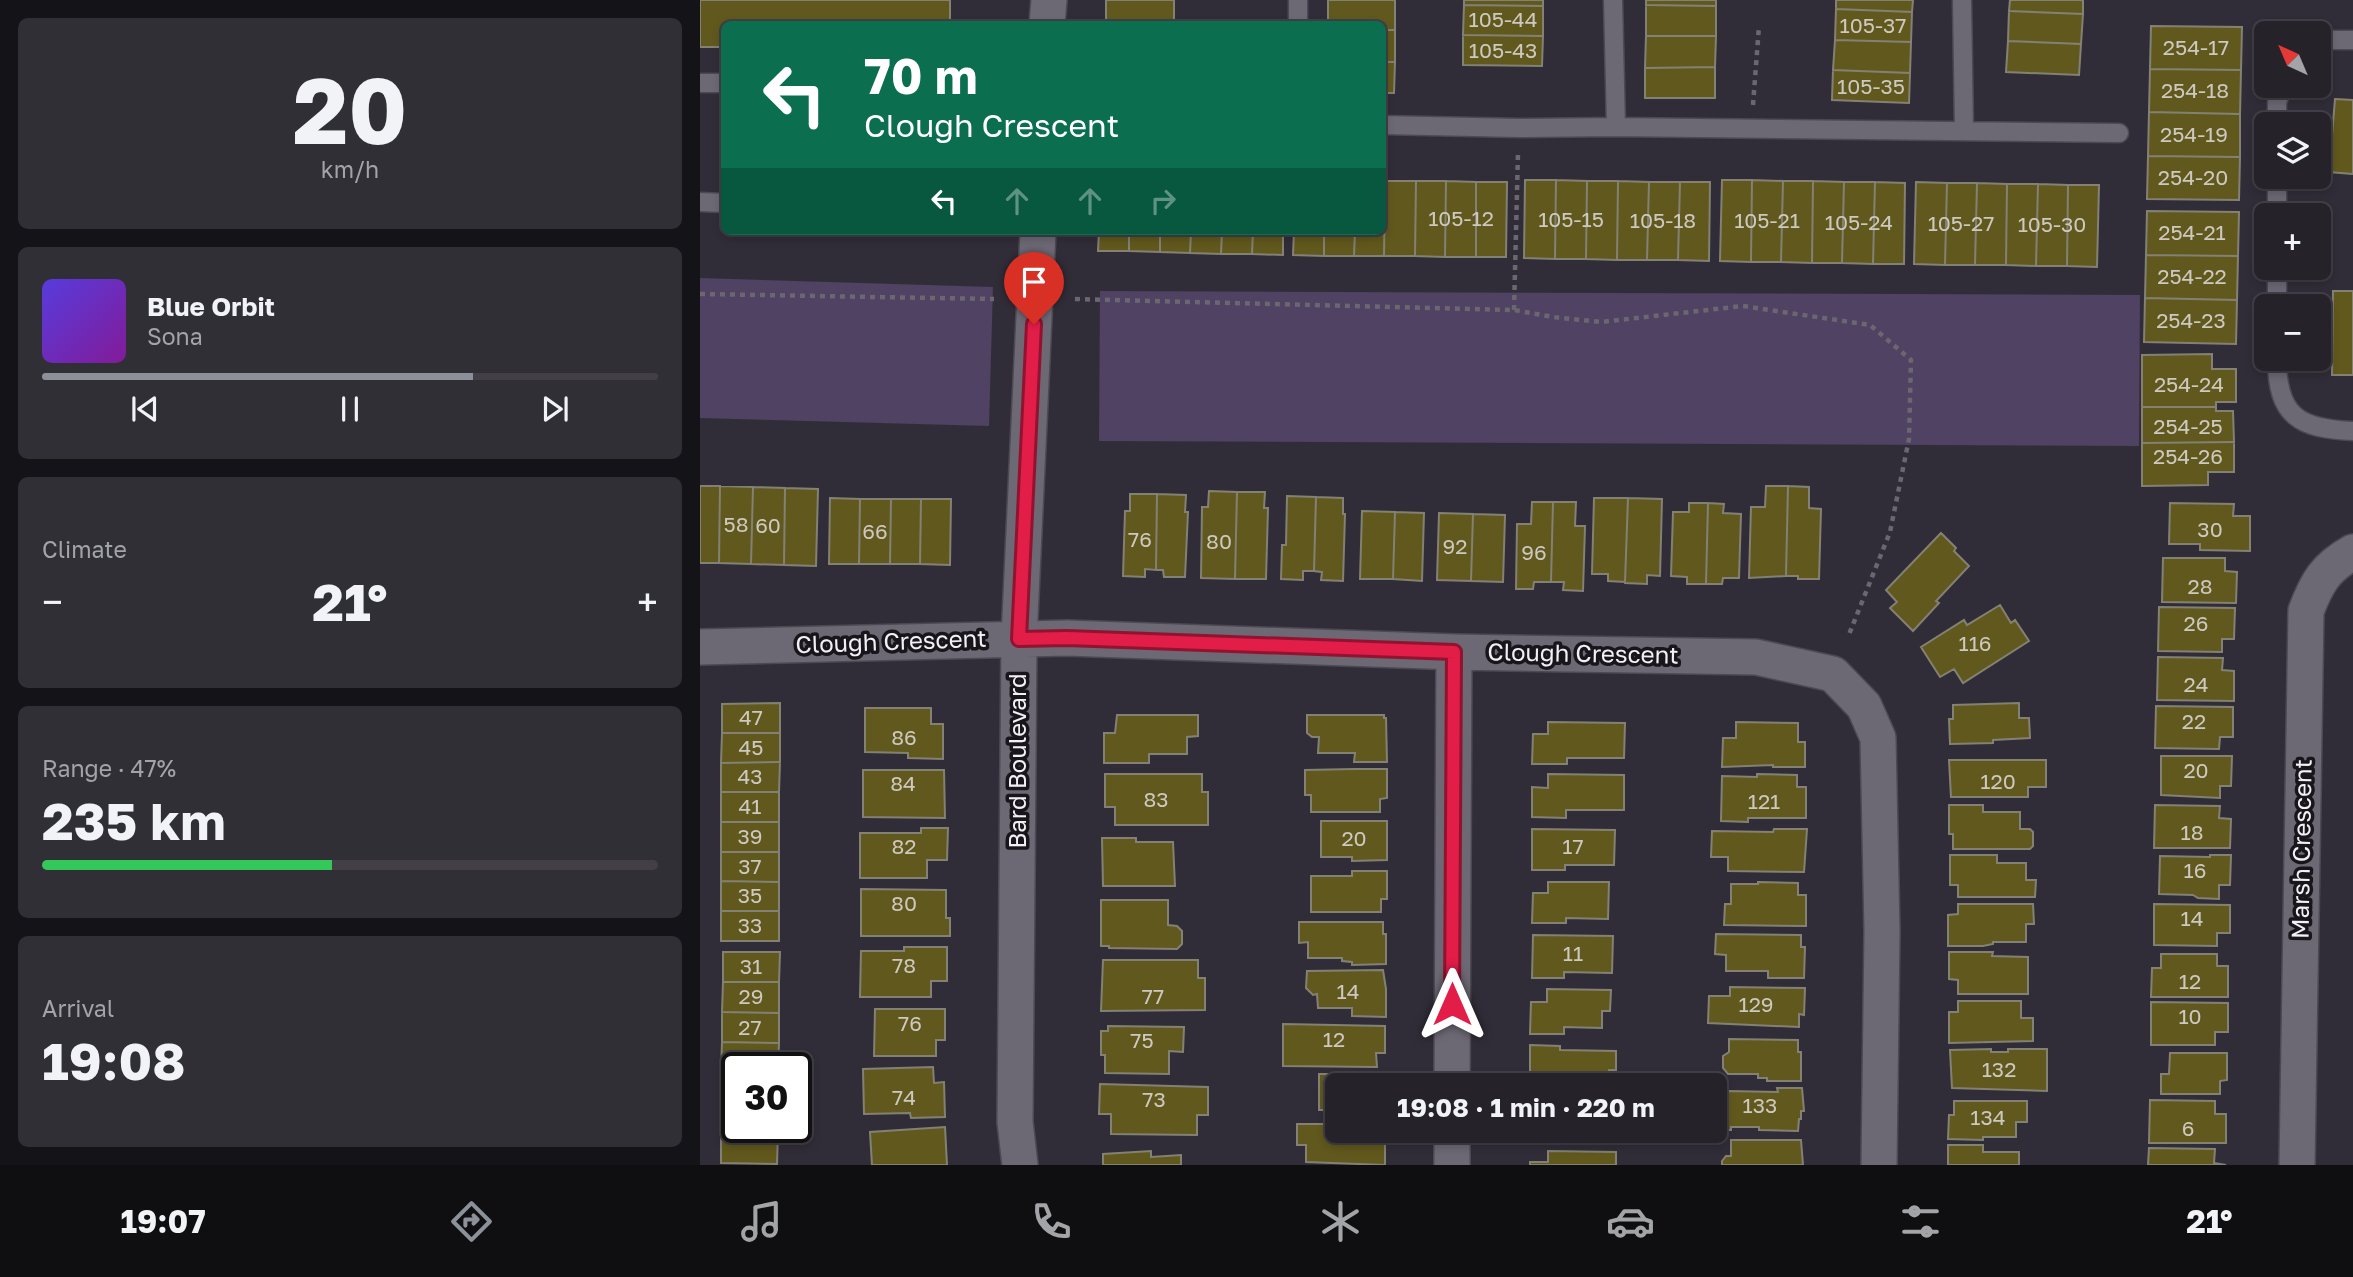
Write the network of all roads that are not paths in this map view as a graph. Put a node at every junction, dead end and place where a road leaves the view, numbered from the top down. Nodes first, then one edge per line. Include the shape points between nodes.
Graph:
1 (1049, 0) edge
2 (1298, 0) edge
3 (1613, 0) edge
4 (1962, 0) edge
5 (1047, 21) edge
6 (1298, 21) edge
7 (2331, 40) edge
8 (2353, 40) edge
9 (700, 83) edge
10 (721, 83) edge
11 (1386, 125) edge
12 (1616, 127) junction
13 (1964, 131) junction
14 (2119, 133) dead end
15 (700, 202) edge
16 (721, 203) edge
17 (1038, 235) edge
18 (2277, 371) edge
19 (2353, 431) edge
20 (2353, 552) edge
21 (1019, 639) junction
22 (700, 648) edge
23 (1454, 652) junction
24 (1452, 1073) edge
25 (1452, 1143) edge
26 (1020, 1165) edge
27 (1451, 1165) edge
28 (1879, 1165) edge
29 (2297, 1165) edge

1 - 5 street
2 - 6 lane
3 - 12 lane
4 - 13 lane
7 - 8 lane
9 - 10 lane
11 - 12 lane
12 - 13 lane
13 - 14 lane
15 - 16 lane
17 - 21 street, Bard Boulevard
18 - 19 lane via 2277,383 2291,415 2322,430
20 - 29 street, Marsh Crescent via 2335,562 2316,583 2305,611
21 - 22 street, Clough Crescent
21 - 23 street, Clough Crescent
21 - 26 street, Bard Boulevard via 1015,1122
23 - 24 street
23 - 28 street, Clough Crescent via 1756,657 1833,674 1864,706 1878,737 1881,803
25 - 27 street

